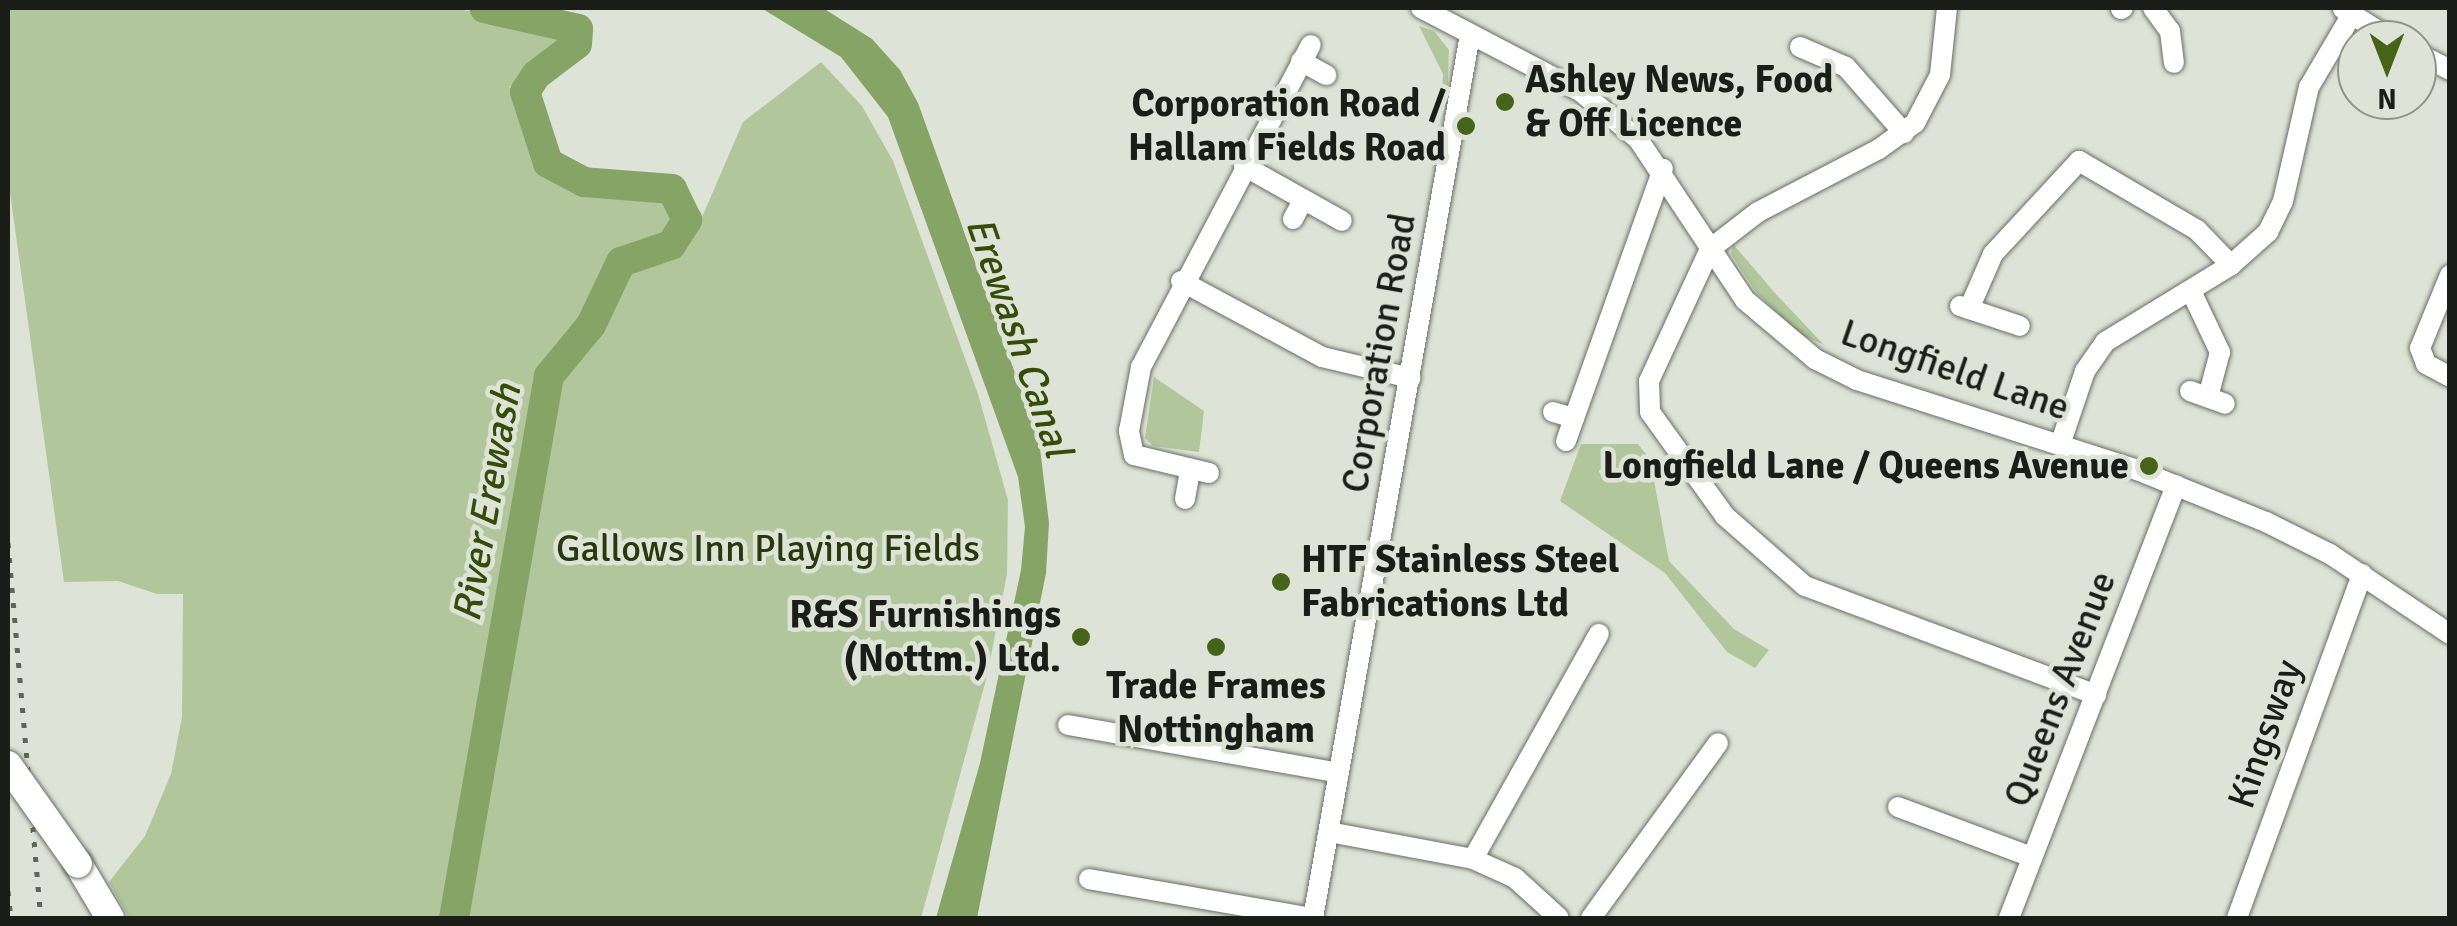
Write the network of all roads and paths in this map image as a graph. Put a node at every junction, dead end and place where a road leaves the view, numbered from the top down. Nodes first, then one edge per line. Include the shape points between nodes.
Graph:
1 (1421, 8) edge
2 (1946, 8) edge
3 (2153, 8) edge
4 (2347, 12) edge
5 (1470, 35) junction
6 (1800, 47) dead end
7 (2174, 63) dead end
8 (1326, 75) dead end
9 (1904, 133) junction
10 (2060, 148) dead end
11 (2079, 161) junction
12 (1244, 166) junction
13 (1663, 169) junction
14 (1303, 200) junction
15 (1293, 219) dead end
16 (1342, 220) dead end
17 (1710, 249) junction
18 (2230, 265) junction
19 (2450, 275) edge
20 (1181, 281) junction
21 (2191, 291) junction
22 (2020, 326) dead end
23 (2450, 377) edge
24 (1411, 378) junction
25 (2208, 397) dead end
26 (1553, 412) dead end
27 (1574, 418) junction
28 (1566, 441) dead end
29 (2060, 444) junction
30 (2176, 485) junction
31 (1185, 499) dead end
32 (2362, 574) junction
33 (1599, 634) dead end
34 (2450, 634) edge
35 (2096, 695) junction
36 (1068, 725) dead end
37 (1718, 743) dead end
38 (8, 765) edge
39 (1339, 773) junction
40 (1898, 807) dead end
41 (1329, 832) junction
42 (2032, 857) junction
43 (1473, 859) junction
44 (1100, 877) dead end
45 (110, 918) edge
46 (1313, 918) edge
47 (1559, 918) edge
48 (1591, 918) edge
49 (2009, 918) edge
50 (2237, 918) edge

1 - 5 street, Longfield Lane
2 - 9 street via 1932,100
3 - 7 street via 2170,30
4 - 18 street via 2309,87 2278,214 2268,232
5 - 13 street, Longfield Lane via 1580,91
5 - 24 street, Corporation Road
6 - 9 street via 1846,67
8 - 12 street via 1306,53
9 - 17 street via 1758,212
10 - 11 street
11 - 18 street via 2197,230
11 - 22 street via 1994,254 1963,308
12 - 14 street
12 - 20 street
13 - 17 street, Longfield Lane
13 - 27 street
14 - 15 street
14 - 16 street
17 - 29 street, Longfield Lane via 1776,330 1841,374
17 - 35 street via 1648,387 1656,425 1724,516 1819,594
18 - 21 street
19 - 23 street via 2420,348 2426,364
20 - 24 street via 1322,358
20 - 31 street via 1144,356 1128,438 1140,459 1199,472
21 - 25 street via 2220,352
21 - 29 street via 2133,319 2105,342 2086,372
24 - 39 street, Corporation Road
26 - 27 street
27 - 28 street
29 - 30 street, Longfield Lane
30 - 32 street, Longfield Lane
30 - 35 street, Queens Avenue
32 - 34 street, Longfield Lane
32 - 50 street, Kingsway
33 - 43 street
35 - 42 street, Queens Avenue
36 - 39 street
37 - 48 street
38 - 45 main road, bridge
39 - 41 street, Corporation Road
40 - 42 street
41 - 43 street
41 - 46 street, Corporation Road
42 - 49 street, Queens Avenue
43 - 47 street via 1515,878
44 - 46 street

